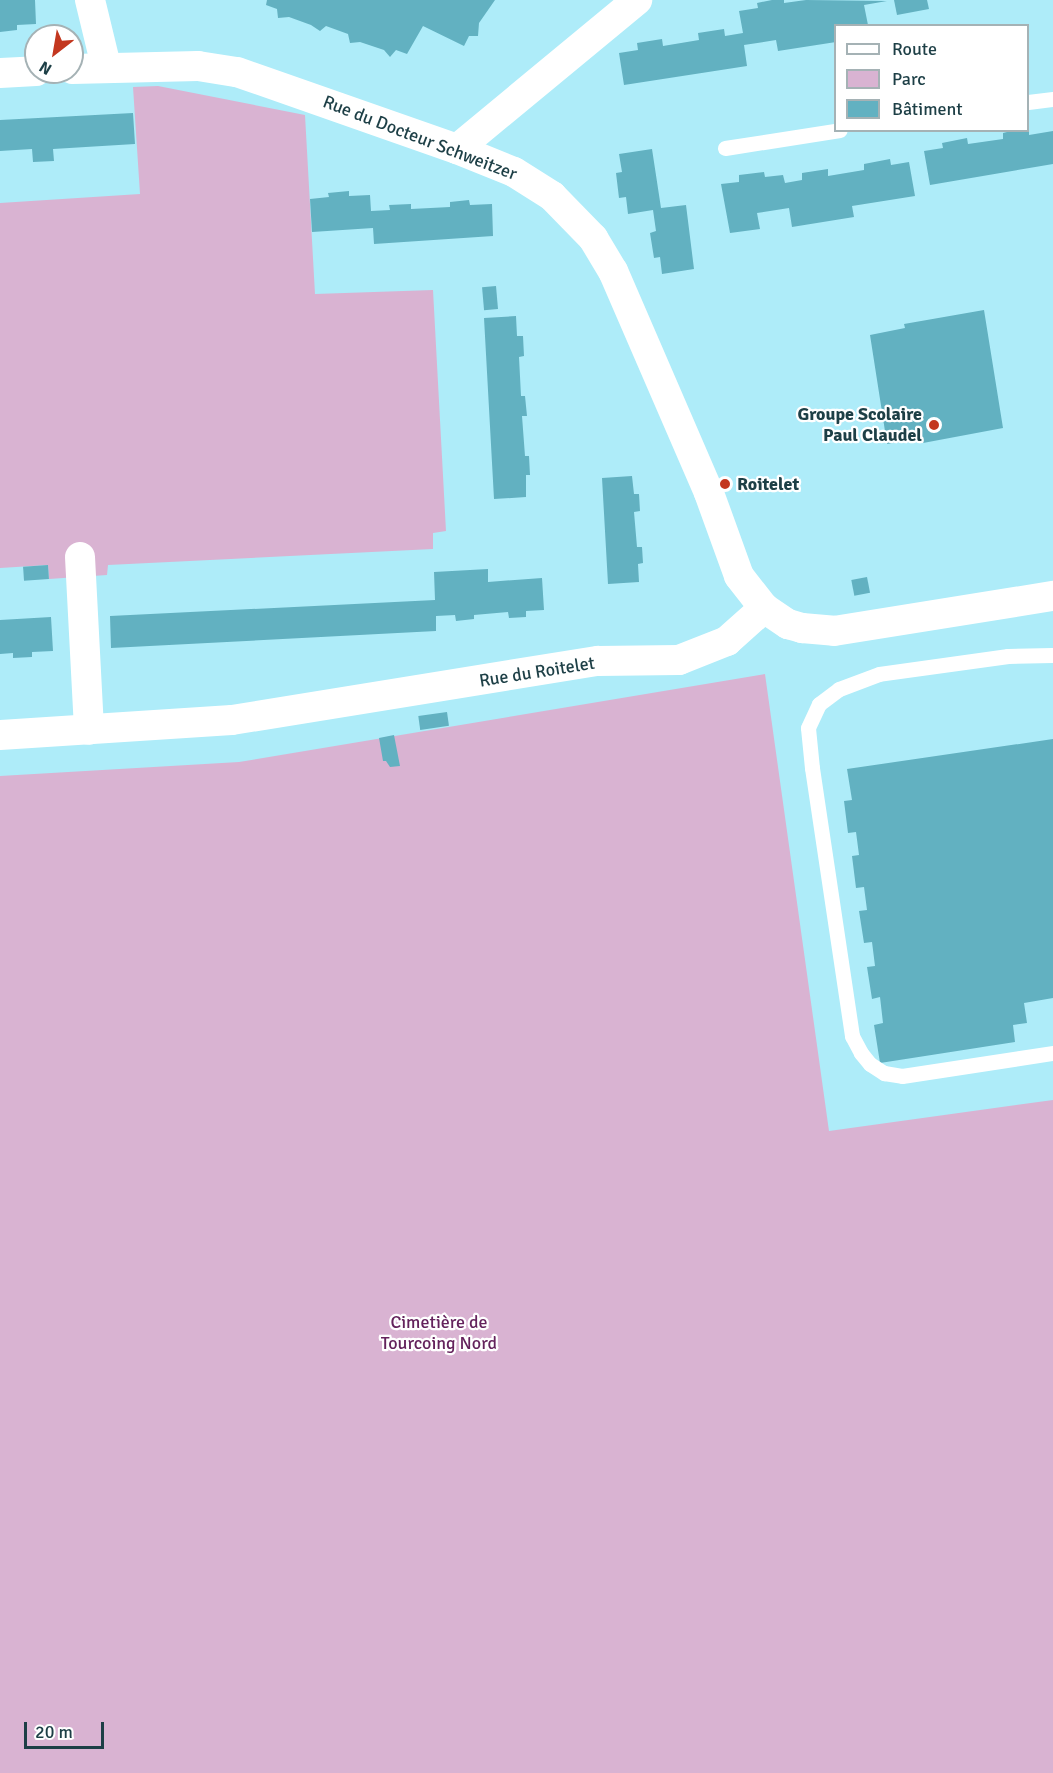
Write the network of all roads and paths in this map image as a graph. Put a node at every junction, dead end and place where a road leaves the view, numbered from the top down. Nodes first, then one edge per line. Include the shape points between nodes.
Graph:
1 (90, 0) edge
2 (637, 0) edge
3 (106, 66) junction
4 (84, 68) edge
5 (24, 72) edge
6 (0, 73) edge
7 (1053, 99) edge
8 (1029, 102) edge
9 (834, 131) edge
10 (725, 148) dead end
11 (457, 149) junction
12 (80, 557) dead end
13 (1053, 596) edge
14 (764, 608) junction
15 (1053, 655) edge
16 (89, 729) junction
17 (0, 735) edge
18 (1053, 1053) edge

1 - 3 street
2 - 11 street
3 - 4 street, Rue du Docteur Schweitzer
3 - 11 street, Rue du Docteur Schweitzer via 198,66 228,70
5 - 6 street
7 - 8 lane
9 - 10 lane
11 - 14 street, Rue du Docteur Schweitzer via 514,172 552,196 579,221 603,254 687,441 733,562
12 - 16 street
13 - 14 street via 834,631 795,626
14 - 16 street, Rue du Roitelet via 728,641 679,660 598,661 232,720
15 - 18 lane via 987,658 879,674 839,689 819,704 808,728 852,1036 861,1053 884,1073 902,1076
16 - 17 street, Rue du Roitelet

